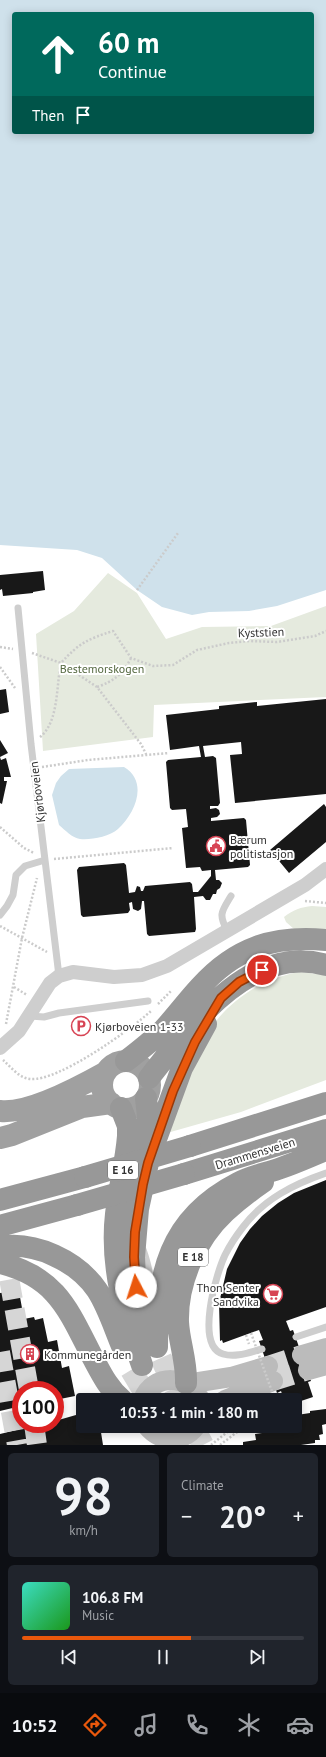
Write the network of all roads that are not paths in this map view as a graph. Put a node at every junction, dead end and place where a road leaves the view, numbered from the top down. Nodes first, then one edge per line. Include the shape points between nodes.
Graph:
1 (18, 608) dead end
2 (45, 860) junction
3 (326, 869) edge
4 (231, 896) dead end
5 (0, 915) edge
6 (227, 930) junction
7 (326, 940) edge
8 (326, 965) edge
9 (59, 976) junction
10 (221, 998) junction
11 (148, 1001) dead end
12 (30, 1016) junction
13 (0, 1048) edge
14 (126, 1061) junction
15 (106, 1072) junction
16 (148, 1088) junction
17 (326, 1091) edge
18 (326, 1104) edge
19 (116, 1106) junction
20 (0, 1111) edge
21 (298, 1113) junction
22 (326, 1130) edge
23 (0, 1138) edge
24 (326, 1150) edge
25 (148, 1163) junction
26 (283, 1167) junction
27 (326, 1173) edge
28 (0, 1200) edge
29 (0, 1226) edge
30 (135, 1232) junction
31 (0, 1246) edge
32 (0, 1263) edge
33 (158, 1304) junction
34 (326, 1327) edge
35 (326, 1348) edge
36 (308, 1357) edge
37 (148, 1360) junction
38 (270, 1374) edge
39 (192, 1389) edge
40 (114, 1393) edge
41 (147, 1393) edge
42 (237, 1393) edge
43 (189, 1433) edge
44 (150, 1434) edge

1 - 2 lane, Kjørboveien
2 - 5 lane via 25,866 16,875 13,895
2 - 9 lane, Kjørboveien
3 - 6 street via 305,885
4 - 6 lane via 221,912
6 - 9 street via 167,966 142,975 114,977 73,972
7 - 14 highway via 282,940 250,948 223,964 164,1029
8 - 10 highway via 302,962 262,970 239,982
9 - 12 street via 50,983
10 - 16 highway via 205,1011
10 - 25 highway, E 16 via 182,1068
11 - 12 lane via 58,1013 44,1018
12 - 13 street via 19,1031
14 - 15 highway via 111,1066
14 - 16 highway via 140,1065
15 - 19 highway, E 16 via 104,1094
15 - 20 highway via 26,1109 15,1112
16 - 19 highway via 135,1107
16 - 25 highway, E 16
17 - 21 highway
18 - 21 highway
19 - 23 highway via 76,1109
19 - 37 highway, E 16 via 128,1126 128,1136 116,1214 115,1256 127,1318
21 - 28 highway, bridge
22 - 29 highway, Drammensveien, bridge via 184,1174
24 - 26 highway, E 18
25 - 30 highway, E 16
26 - 33 highway, E 18 via 239,1182 200,1209 183,1229 172,1250 162,1277
26 - 39 highway, E 18 via 224,1212 192,1258 182,1287 178,1320 185,1366
27 - 38 lane via 290,1187 256,1212 233,1241 218,1274 210,1314 211,1343 219,1352 232,1355
30 - 33 lane via 147,1257
30 - 37 highway, E 16 via 137,1296 143,1318
31 - 37 highway via 31,1247 61,1258 77,1269 90,1281 109,1313
32 - 40 highway via 23,1271 50,1287 69,1312
33 - 37 highway, E 18
34 - 36 lane
35 - 36 main road
38 - 39 main road via 199,1382
38 - 42 main road
39 - 41 main road via 172,1380 158,1382
43 - 44 main road via 175,1439

